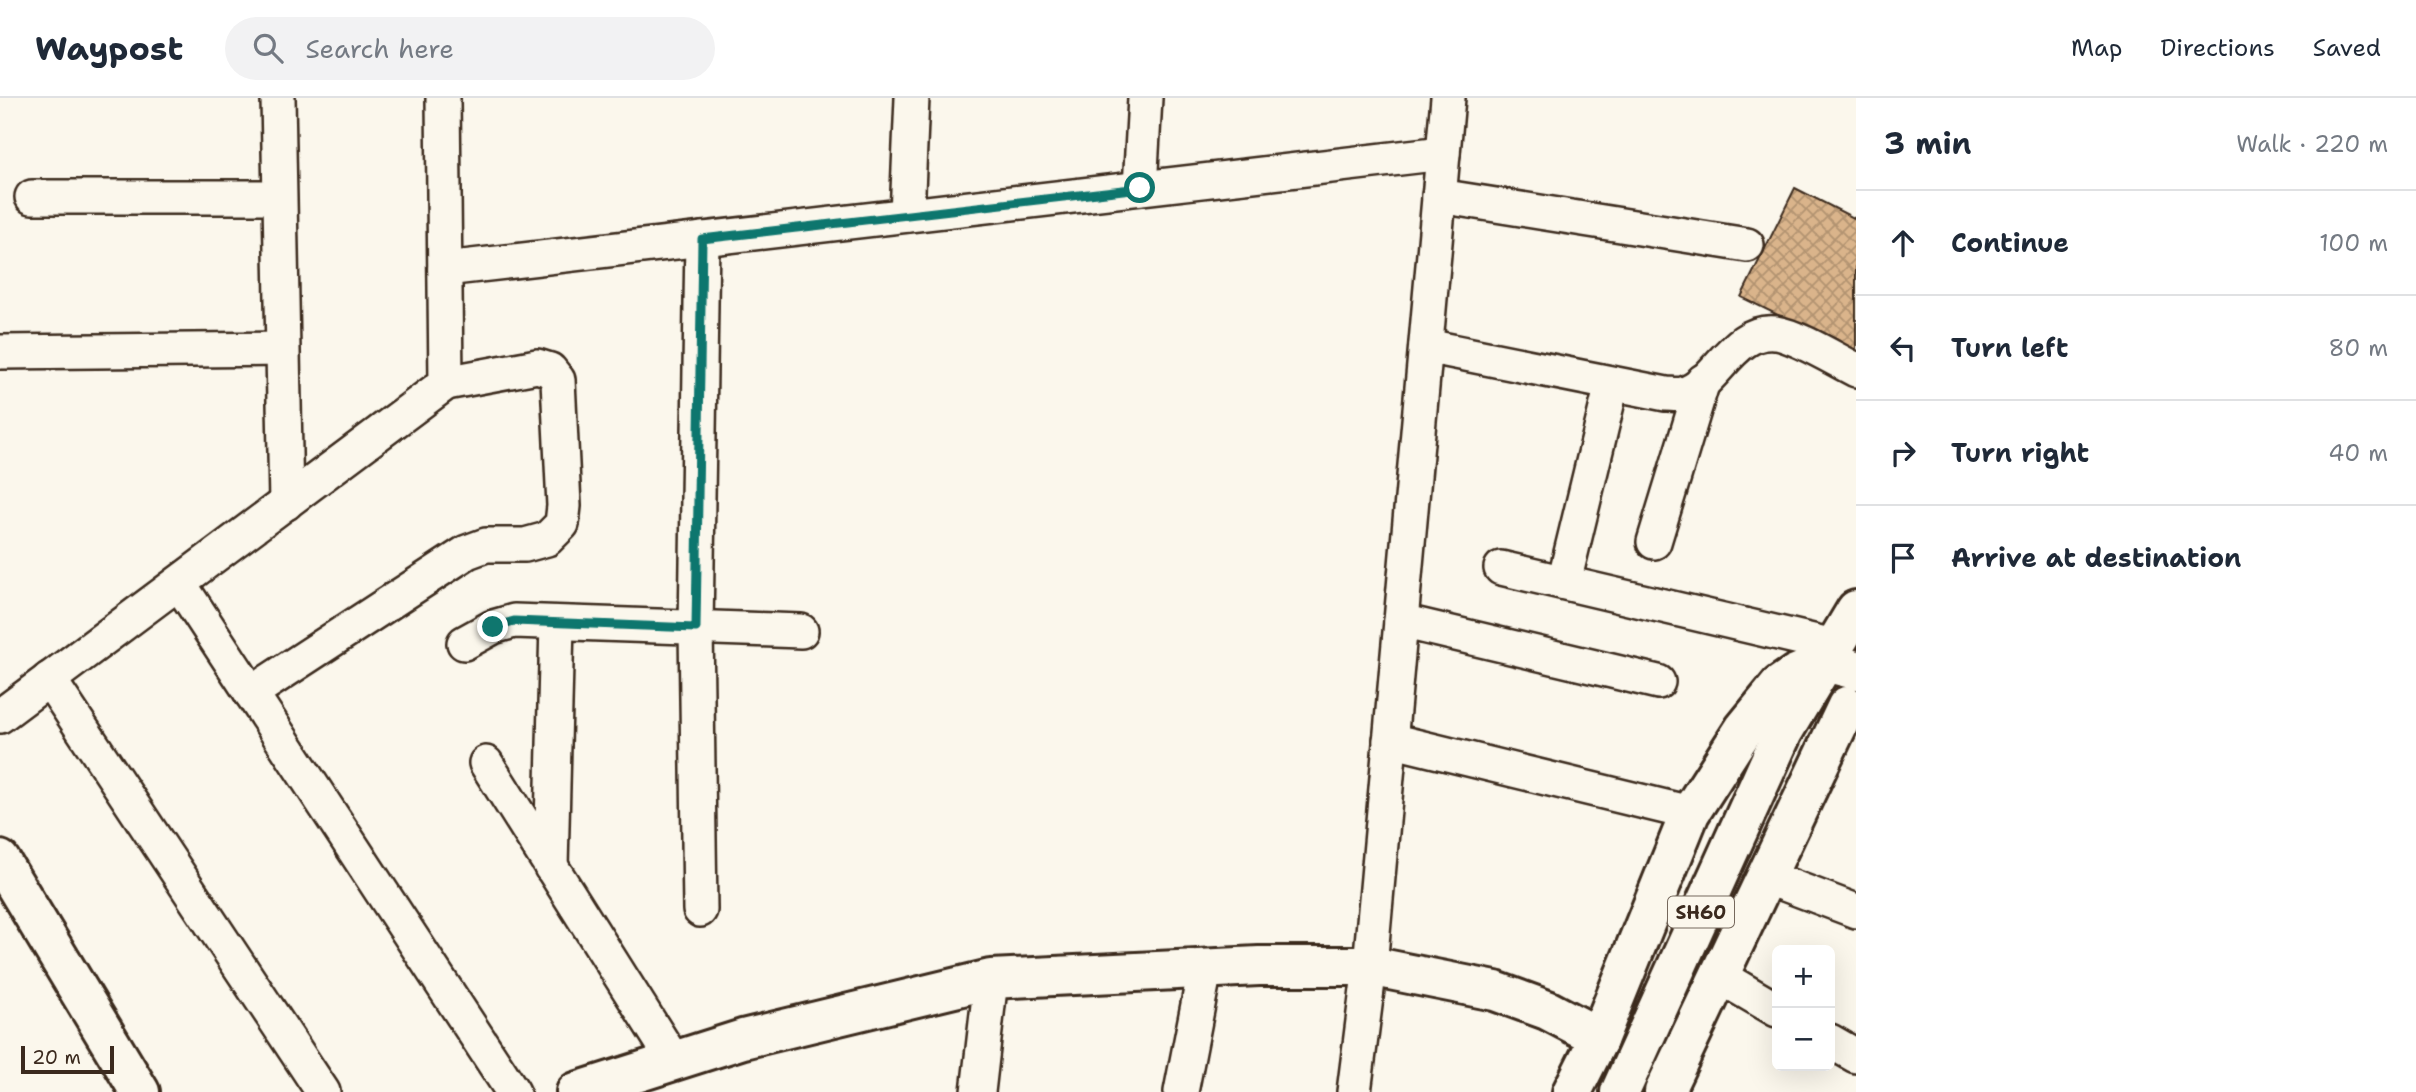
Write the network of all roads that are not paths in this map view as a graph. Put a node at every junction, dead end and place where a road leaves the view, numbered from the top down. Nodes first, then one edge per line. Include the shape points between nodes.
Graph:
1 (278, 98) edge
2 (443, 98) edge
3 (912, 98) edge
4 (1145, 98) edge
5 (1448, 98) edge
6 (1443, 153) junction
7 (1140, 188) junction
8 (1439, 196) junction
9 (32, 197) dead end
10 (278, 197) junction
11 (907, 215) junction
12 (702, 239) junction
13 (1747, 245) dead end
14 (445, 269) junction
15 (1426, 346) junction
16 (282, 349) junction
17 (0, 352) edge
18 (1856, 370) edge
19 (1703, 381) junction
20 (446, 383) junction
21 (1612, 384) junction
22 (285, 503) junction
23 (1654, 542) dead end
24 (1501, 568) dead end
25 (1564, 582) junction
26 (179, 583) junction
27 (1856, 610) edge
28 (1401, 621) junction
29 (557, 623) junction
30 (696, 628) junction
31 (800, 631) dead end
32 (464, 643) dead end
33 (1839, 659) edge
34 (49, 679) junction
35 (1658, 682) dead end
36 (251, 693) junction
37 (1805, 695) junction
38 (1852, 708) edge
39 (0, 716) edge
40 (1390, 740) junction
41 (486, 763) dead end
42 (1690, 813) junction
43 (0, 860) edge
44 (551, 867) junction
45 (1766, 877) junction
46 (700, 910) dead end
47 (1856, 911) edge
48 (1370, 966) junction
49 (1205, 969) junction
50 (1719, 976) junction
51 (991, 979) junction
52 (1774, 1008) edge
53 (1598, 1040) junction
54 (1835, 1044) edge
55 (1856, 1056) edge
56 (674, 1061) junction
57 (140, 1092) edge
58 (324, 1092) edge
59 (513, 1092) edge
60 (576, 1092) edge
61 (978, 1092) edge
62 (1181, 1092) edge
63 (1354, 1092) edge
64 (1572, 1092) edge
65 (1620, 1092) edge
66 (1664, 1092) edge

1 - 10 street
2 - 14 street
3 - 11 street
4 - 7 street
5 - 6 street
6 - 7 street
6 - 8 street
7 - 11 street
8 - 13 street
8 - 15 street
9 - 10 street
10 - 16 street
11 - 12 street
12 - 14 street
12 - 30 street
14 - 20 street
15 - 21 street
15 - 28 street
16 - 17 street
16 - 22 street
18 - 19 street via 1776,333 1755,335
19 - 21 street via 1684,394
19 - 23 street
20 - 22 street
20 - 36 street via 537,366 550,370 558,380 562,524 547,539 525,545 486,545 467,552
21 - 25 street
22 - 26 street
24 - 25 street
25 - 33 street
26 - 34 street
26 - 36 street
27 - 33 street, SH60
28 - 35 street
28 - 40 street
29 - 30 street
29 - 32 street via 514,621
29 - 44 street
30 - 31 street
30 - 46 street
33 - 37 street, SH60
33 - 42 street via 1796,674 1780,685 1744,729
34 - 39 street
34 - 58 street
36 - 59 street
37 - 38 street
37 - 65 street, SH60 via 1777,744
38 - 45 street
40 - 42 street
40 - 48 street
41 - 44 street
42 - 53 street
43 - 57 street
44 - 56 street
45 - 47 street
45 - 50 street
48 - 49 street
48 - 53 street via 1495,991 1547,1010
48 - 63 street
49 - 51 street
49 - 62 street
50 - 52 street
50 - 66 street
51 - 56 street via 743,1039
51 - 61 street
53 - 64 street
54 - 55 street
56 - 60 street

